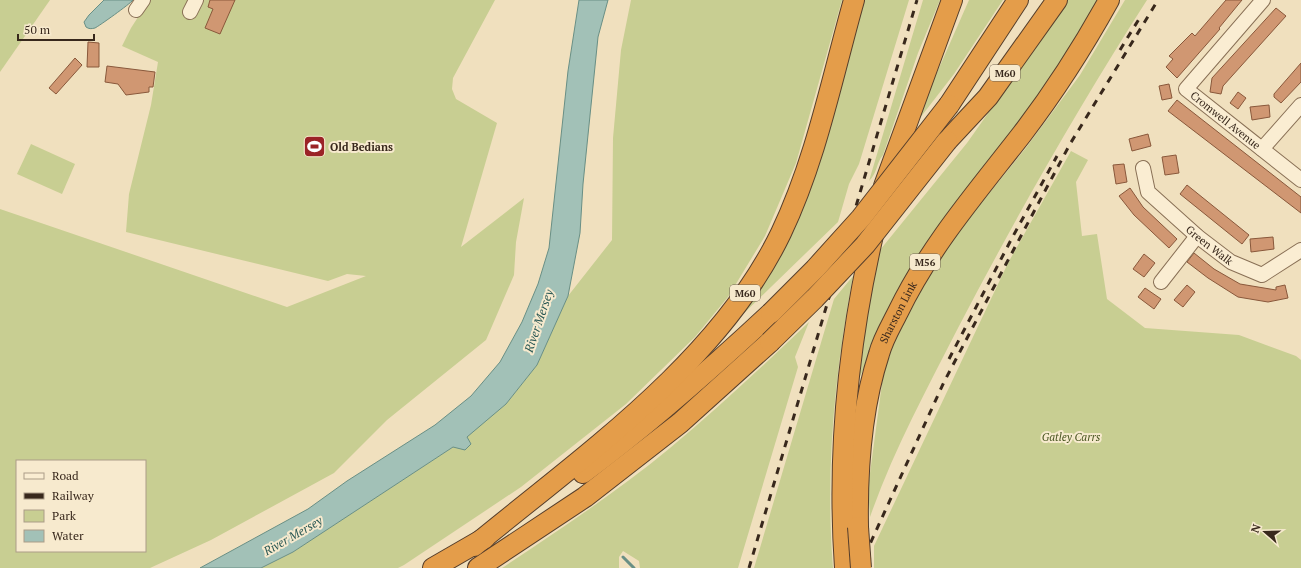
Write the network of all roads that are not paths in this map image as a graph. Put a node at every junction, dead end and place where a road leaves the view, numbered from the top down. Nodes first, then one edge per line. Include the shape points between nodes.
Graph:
1 (854, 0) edge
2 (952, 0) edge
3 (962, 0) edge
4 (1018, 0) edge
5 (1042, 0) edge
6 (1058, 0) edge
7 (1109, 0) edge
8 (1119, 0) edge
9 (1263, 0) edge
10 (1088, 38) junction
11 (928, 70) junction
12 (1301, 105) edge
13 (947, 141) junction
14 (1262, 149) junction
15 (1143, 168) dead end
16 (1301, 180) edge
17 (1197, 236) junction
18 (1301, 250) edge
19 (1161, 282) dead end
20 (474, 546) junction
21 (850, 565) edge
22 (433, 568) edge
23 (478, 568) edge

1 - 20 highway, M60 via 809,162 781,233 754,280 697,354 649,400
2 - 11 highway, M56
3 - 11 highway
4 - 20 highway, M60, bridge via 949,104 861,218 815,269 720,360 624,442 575,479
5 - 13 highway, M60
6 - 13 highway, M60 via 988,97
7 - 10 highway, M56
8 - 10 highway, M56
9 - 14 street, Cromwell Avenue via 1186,89
10 - 21 highway, Sharston Link / M56, bridge via 1046,101 938,243 920,270 891,325 879,353 865,418 857,482 858,527
11 - 21 highway, Sharston Link / M56 via 887,175 857,311 849,361 843,435 842,497
12 - 14 street
13 - 23 highway, M60, bridge via 865,245 770,342 680,422 585,497
14 - 16 street, Cromwell Avenue
15 - 17 street, Green Walk via 1148,192
17 - 18 street, Green Walk via 1232,262 1262,275
17 - 19 street
20 - 22 highway, M60

